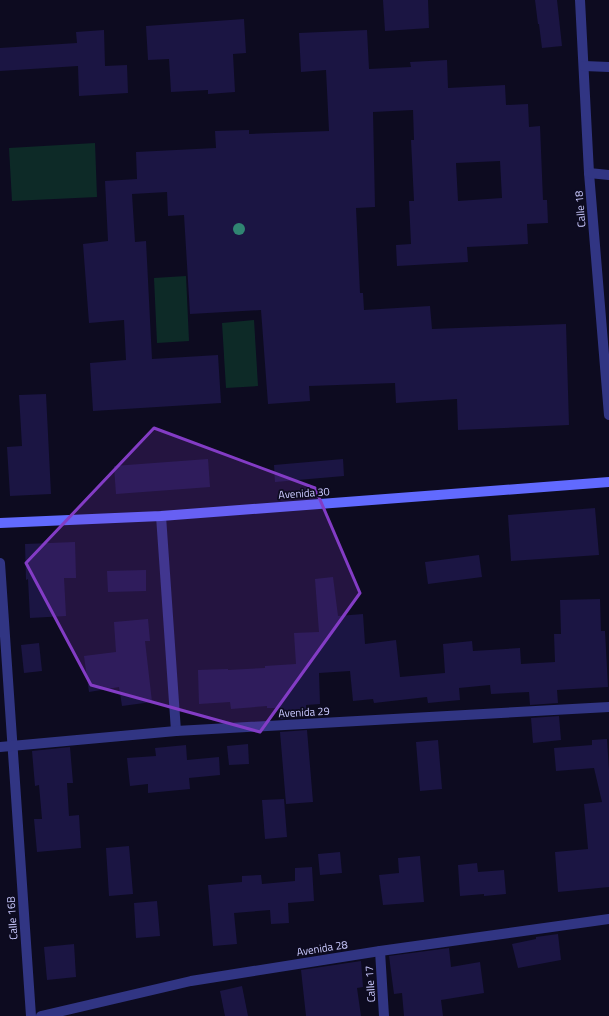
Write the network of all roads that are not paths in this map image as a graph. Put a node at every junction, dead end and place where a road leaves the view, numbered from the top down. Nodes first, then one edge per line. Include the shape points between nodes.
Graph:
1 (580, 0) edge
2 (584, 66) junction
3 (609, 68) edge
4 (589, 173) junction
5 (609, 175) edge
6 (606, 331) edge
7 (609, 415) edge
8 (609, 482) edge
9 (161, 516) junction
10 (0, 523) edge
11 (0, 563) edge
12 (609, 707) edge
13 (176, 731) junction
14 (12, 746) junction
15 (0, 747) edge
16 (609, 919) edge
17 (380, 951) junction
18 (30, 1016) edge
19 (41, 1016) edge
20 (384, 1016) edge

1 - 2 street, Calle 18
2 - 3 street
2 - 4 street, Calle 18
4 - 5 street
4 - 6 street, Calle 18
6 - 7 street, Calle 18
8 - 9 street, Avenida 30
9 - 10 street, Avenida 30
9 - 13 street
11 - 14 street
12 - 13 street, Avenida 29
13 - 14 street, Avenida 29
14 - 15 street, Avenida 29
14 - 18 street, Calle 16B
16 - 17 street, Avenida 28
17 - 19 street, Avenida 28 via 191,981
17 - 20 street, Calle 17

